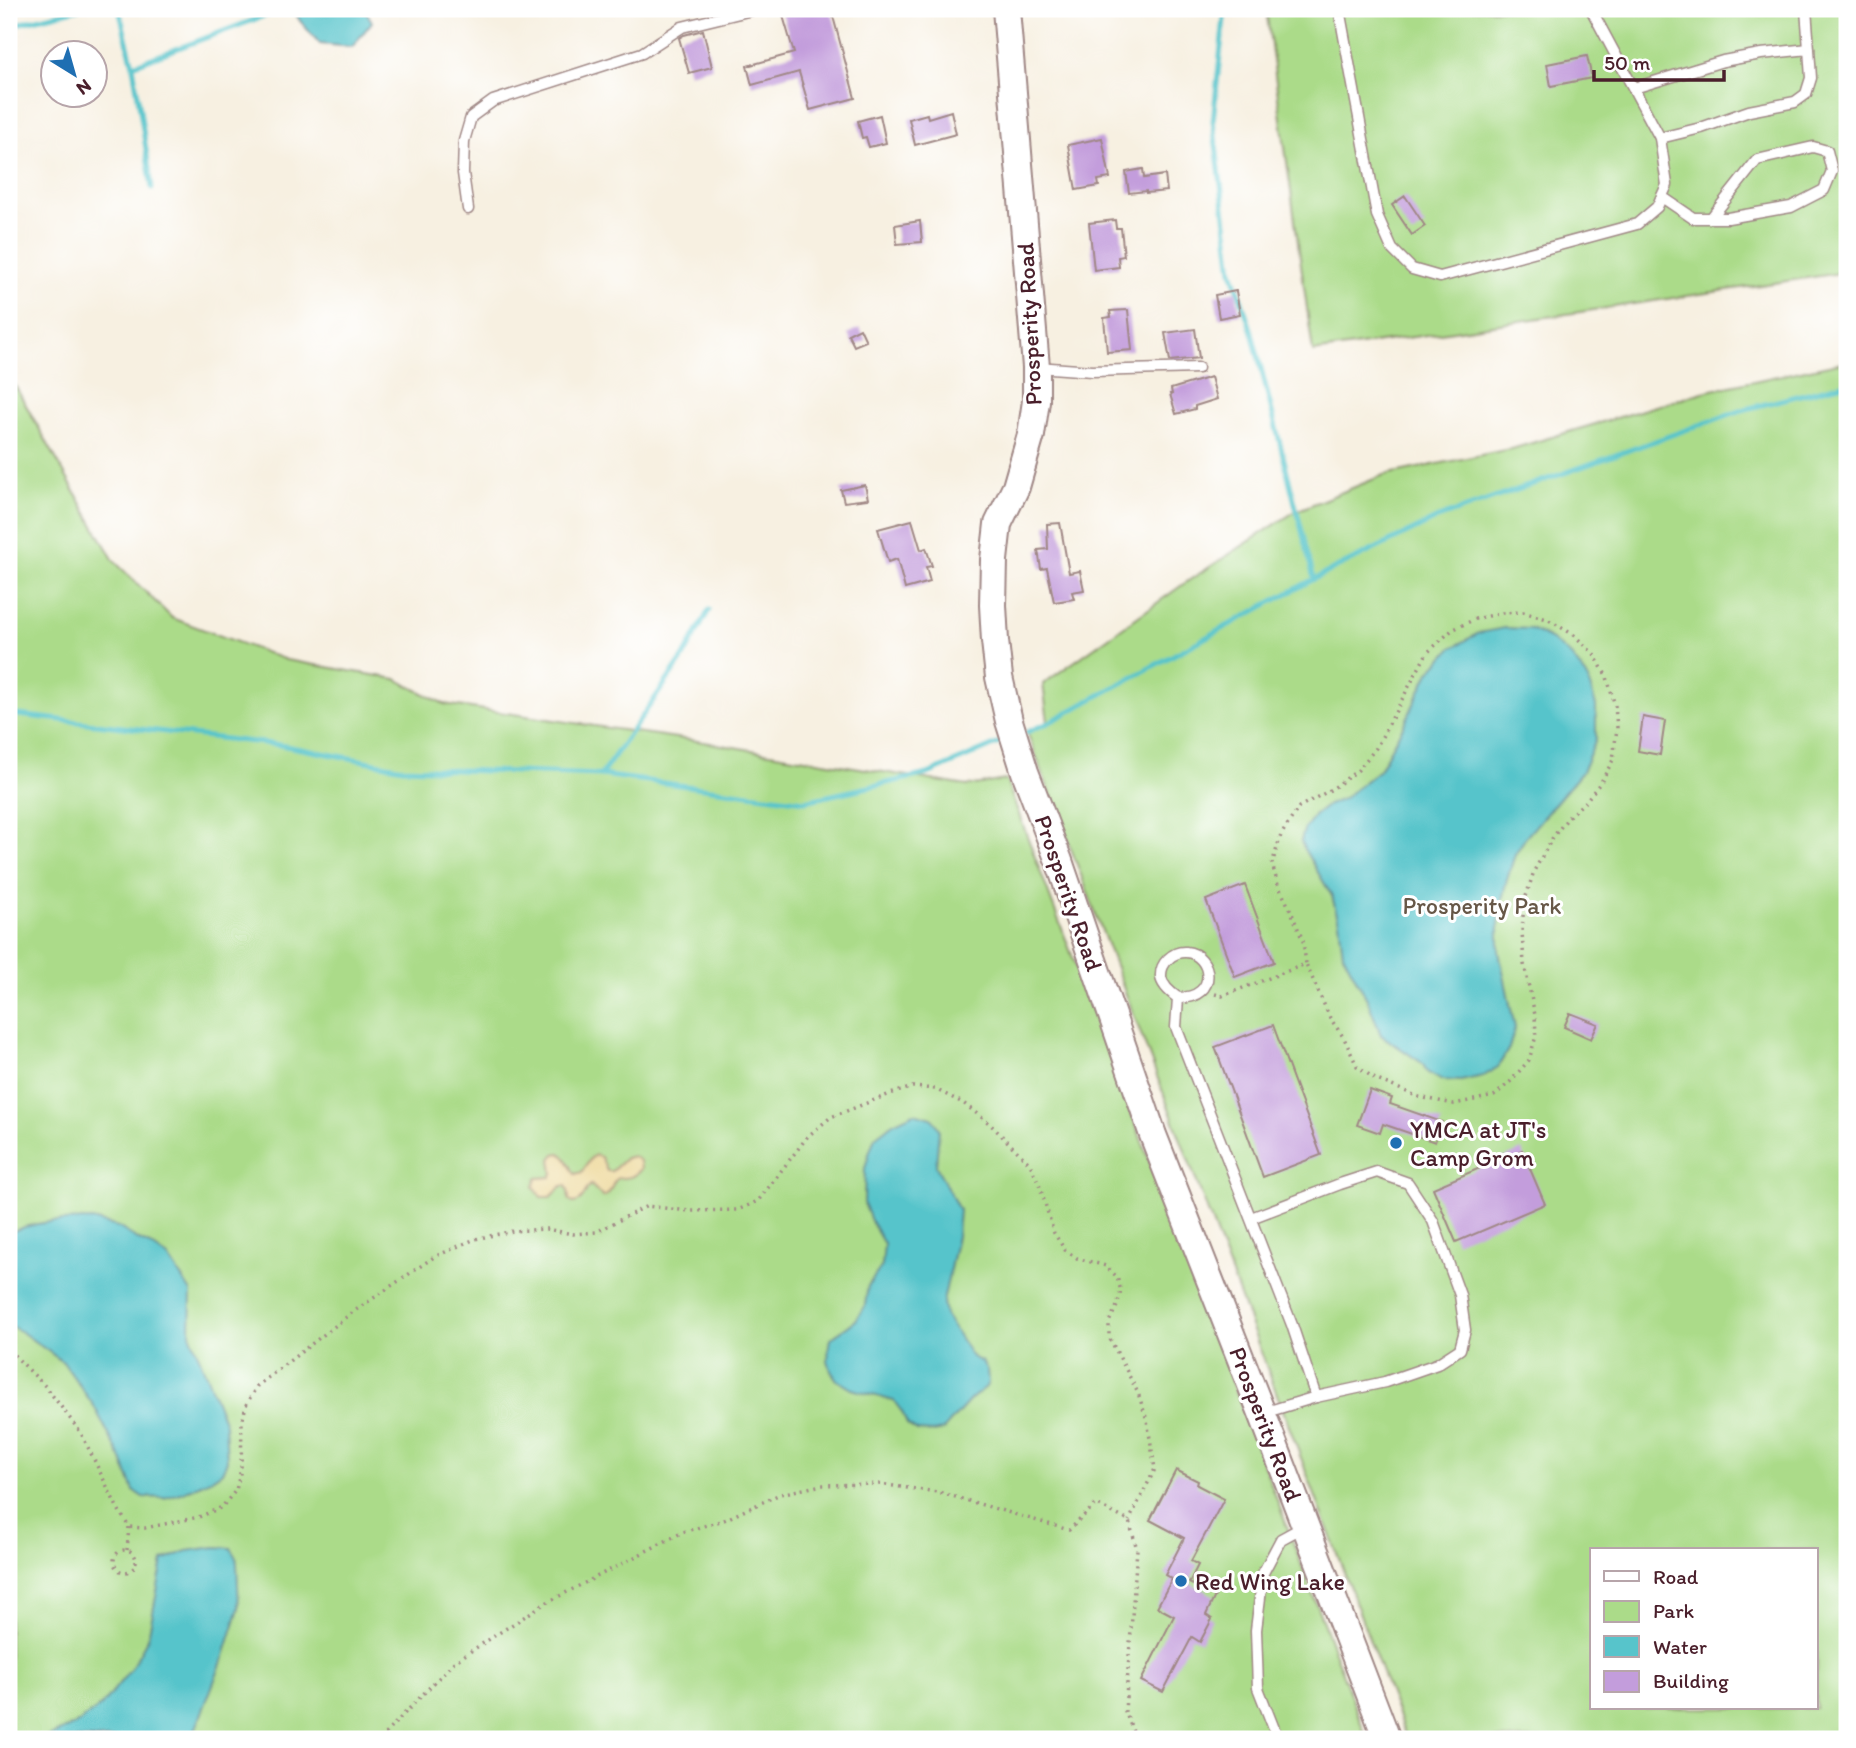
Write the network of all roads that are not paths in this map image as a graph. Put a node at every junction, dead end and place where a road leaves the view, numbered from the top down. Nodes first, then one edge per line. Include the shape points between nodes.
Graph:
1 (756, 9) edge
2 (1006, 9) edge
3 (1339, 9) edge
4 (1591, 9) edge
5 (1807, 9) edge
6 (1809, 49) junction
7 (1634, 88) junction
8 (1660, 138) junction
9 (1662, 197) junction
10 (468, 209) dead end
11 (1712, 218) junction
12 (1036, 367) junction
13 (1198, 368) dead end
14 (1178, 998) junction
15 (1251, 1218) junction
16 (1316, 1397) junction
17 (1262, 1413) junction
18 (1305, 1526) junction
19 (1278, 1739) edge
20 (1387, 1739) edge

1 - 10 lane via 682,27 642,53 492,101 471,117 464,141
2 - 12 street, Prosperity Road
3 - 9 lane via 1377,215 1392,249 1412,269 1440,277 1637,224
4 - 7 lane
5 - 6 lane
6 - 7 lane via 1723,61
6 - 8 lane via 1811,78 1806,94 1795,102
7 - 8 lane
8 - 9 lane via 1667,185
9 - 11 lane via 1693,218
11 - 11 lane via 1791,207 1824,190 1832,171 1827,151 1813,148 1757,160
12 - 13 lane via 1092,371
12 - 17 street, Prosperity Road via 1031,435 1016,487 998,524 994,560 995,641 1006,710 1153,1135
14 - 14 lane via 1202,992 1208,979 1197,955 1174,954 1163,965 1161,977
14 - 15 lane via 1176,1027
15 - 16 lane
15 - 16 lane via 1377,1172 1408,1182 1433,1221 1460,1295 1465,1330 1460,1349 1437,1364 1385,1382
16 - 17 lane
17 - 18 street, Prosperity Road
18 - 19 lane via 1281,1539 1263,1573 1256,1630 1258,1688
18 - 20 street, Prosperity Road

